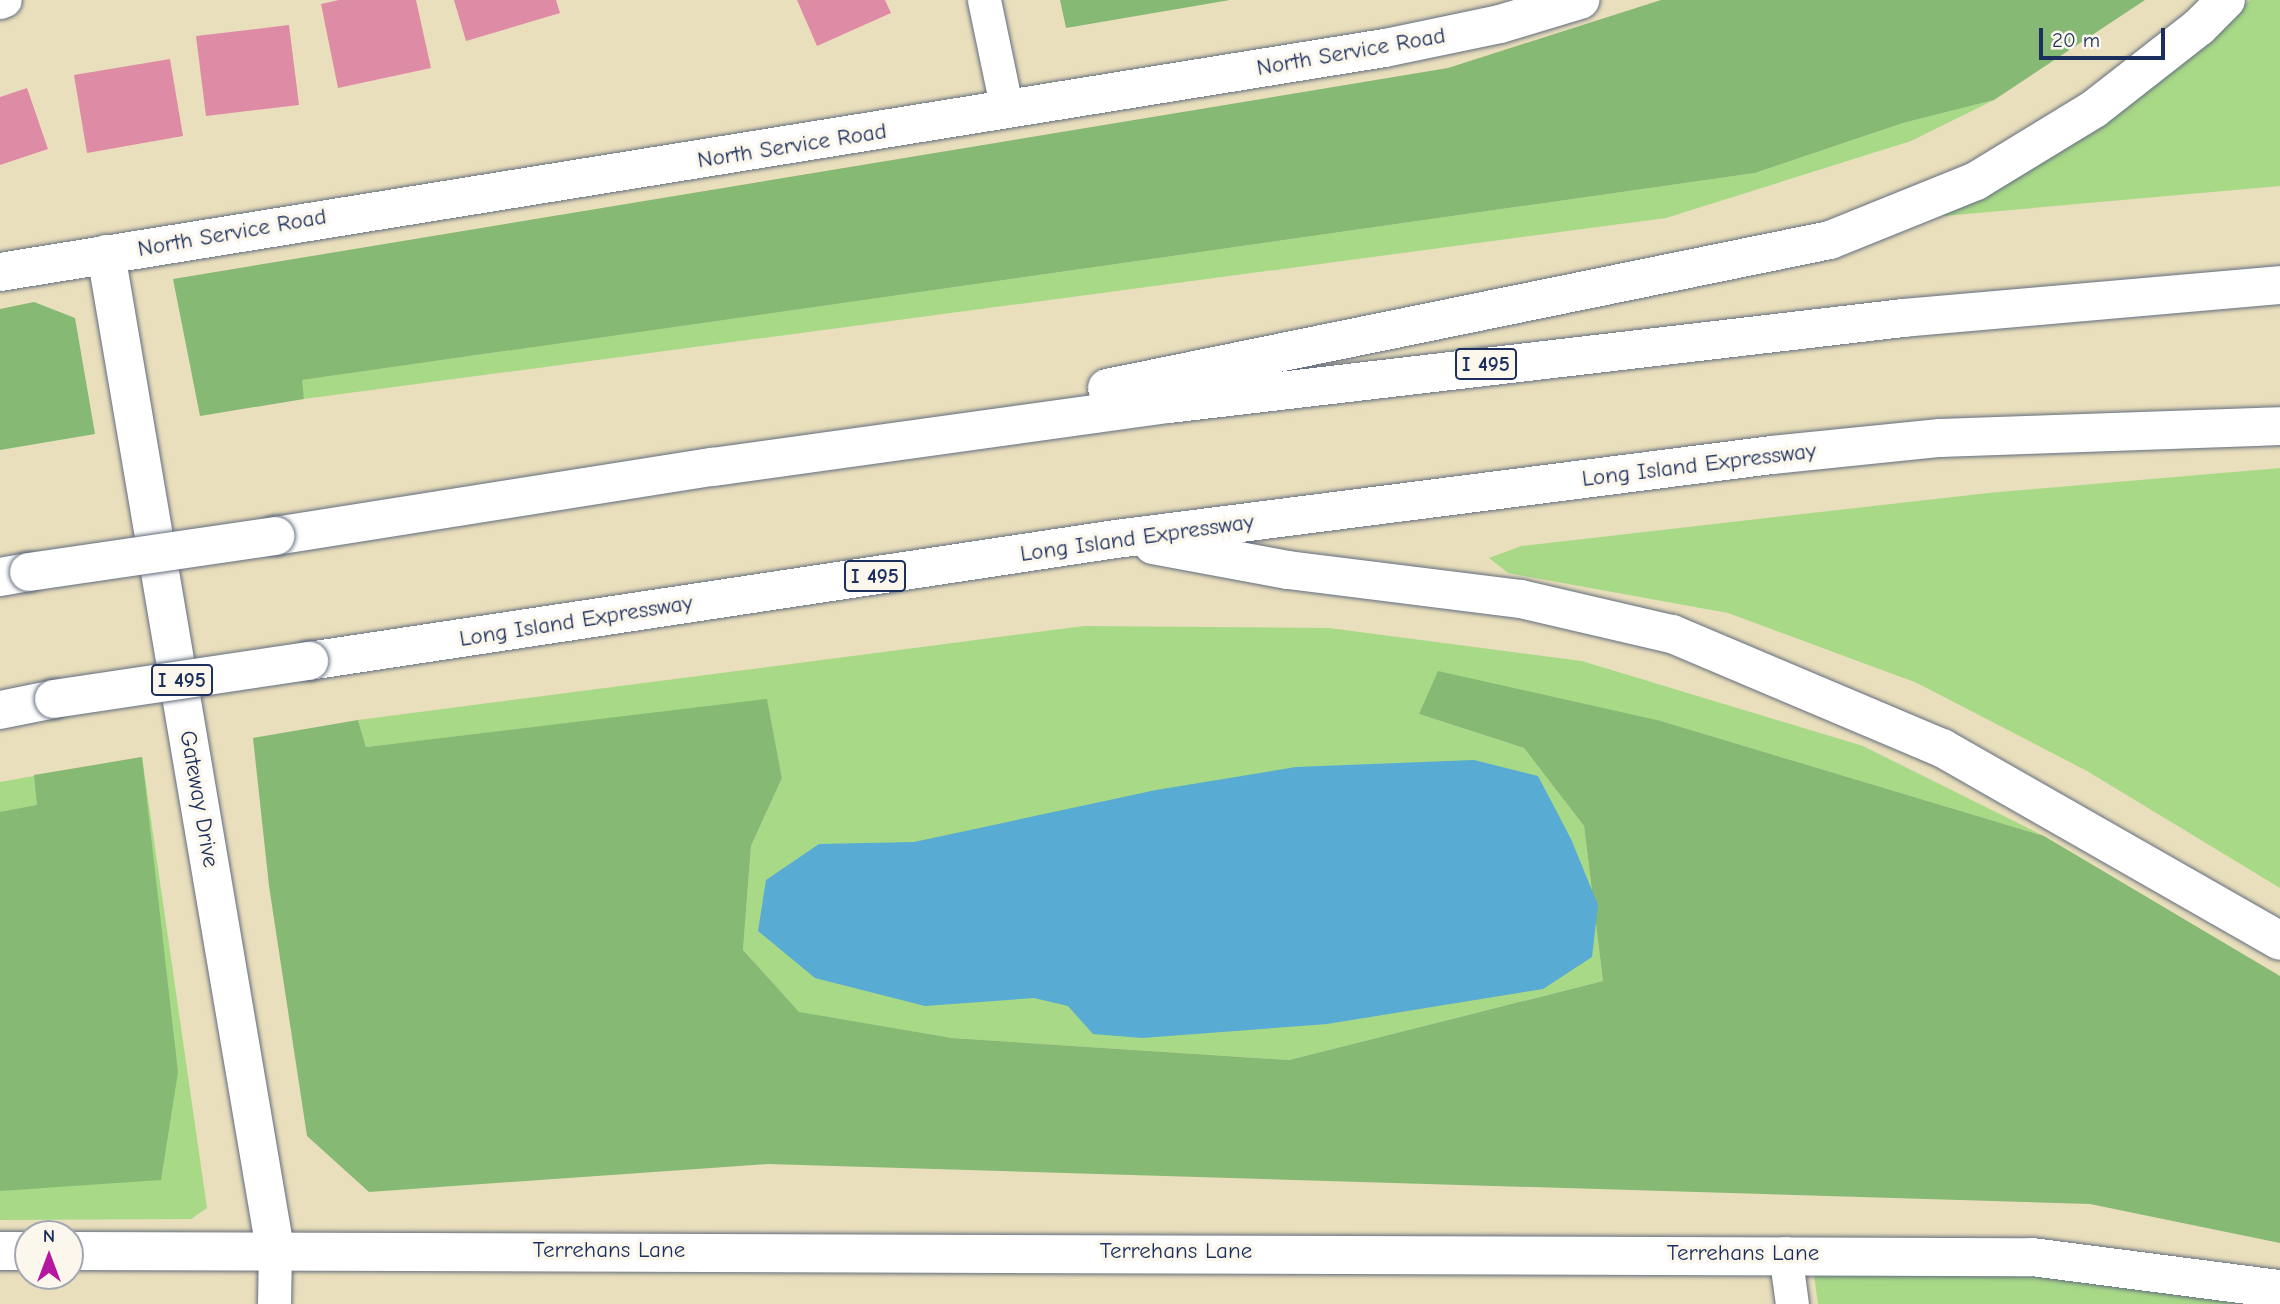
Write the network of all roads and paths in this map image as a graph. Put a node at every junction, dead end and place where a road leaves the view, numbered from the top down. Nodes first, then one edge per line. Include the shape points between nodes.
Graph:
1 (5, 0) edge
2 (984, 0) edge
3 (1580, 0) edge
4 (2226, 0) edge
5 (0, 2) edge
6 (1007, 110) junction
7 (106, 254) junction
8 (0, 272) edge
9 (2272, 285) edge
10 (2276, 427) edge
11 (713, 467) junction
12 (1116, 539) junction
13 (14, 575) edge
14 (0, 710) edge
15 (2280, 941) edge
16 (275, 1249) junction
17 (84, 1251) edge
18 (1785, 1253) junction
19 (2280, 1289) edge
20 (274, 1304) edge
21 (1792, 1304) edge

1 - 5 street
2 - 6 street
3 - 6 main road, North Service Road via 1500,24 1385,48
4 - 11 main road via 2199,27 2094,109 1976,181 1830,240
6 - 7 main road, North Service Road
7 - 8 main road, North Service Road
7 - 16 main road, Gateway Drive
9 - 11 main road, I 495 via 1570,354
10 - 12 main road, Long Island Expressway / I 495 via 1914,440
11 - 13 main road, I 495, bridge
12 - 14 main road, Long Island Expressway / I 495, bridge
12 - 15 main road via 1288,570 1521,599 1672,634 1942,748
16 - 17 main road, Terrehans Lane
16 - 18 main road, Terrehans Lane
16 - 20 street, Gateway Drive
18 - 19 main road, Terrehans Lane via 2032,1256
18 - 21 street

